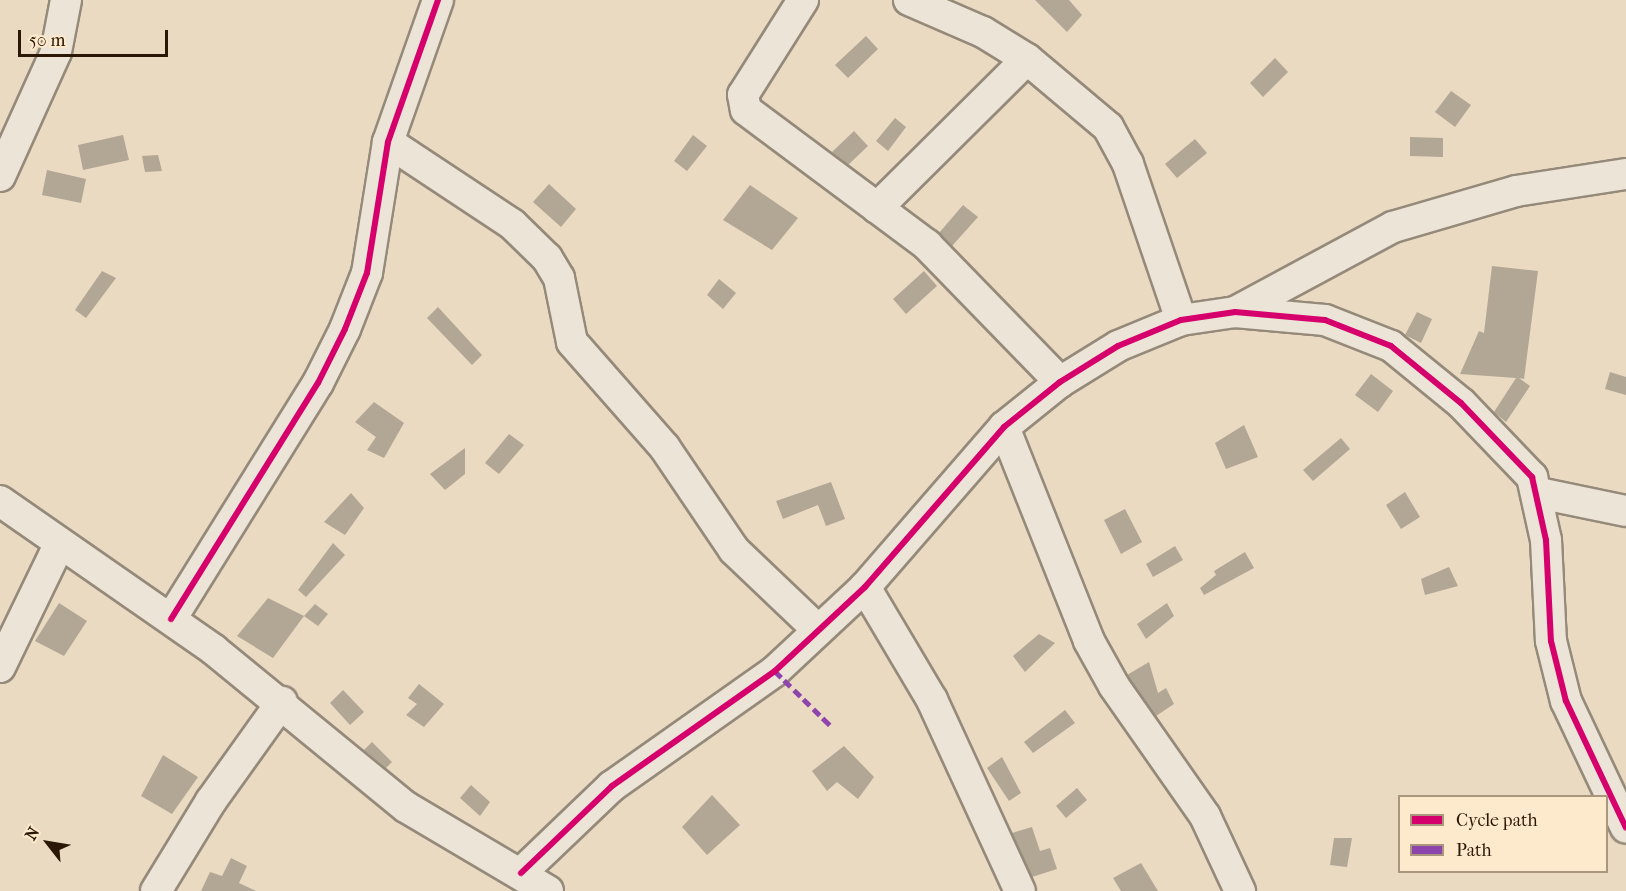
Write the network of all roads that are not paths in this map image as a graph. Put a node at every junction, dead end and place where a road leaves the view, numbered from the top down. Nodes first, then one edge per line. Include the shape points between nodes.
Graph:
1 (66, 0) edge
2 (438, 0) edge
3 (802, 0) edge
4 (909, 0) edge
5 (1027, 59) junction
6 (388, 142) junction
7 (1626, 174) edge
8 (0, 176) edge
9 (878, 208) junction
10 (1235, 312) junction
11 (1180, 320) junction
12 (1060, 382) junction
13 (1005, 427) junction
14 (1539, 493) junction
15 (0, 501) edge
16 (1626, 511) edge
17 (59, 545) junction
18 (865, 587) junction
19 (171, 618) junction
20 (818, 630) junction
21 (0, 667) edge
22 (282, 702) junction
23 (1626, 828) edge
24 (521, 873) junction
25 (156, 891) edge
26 (548, 891) edge
27 (1020, 891) edge
28 (1240, 891) edge

1 - 8 street via 56,52
2 - 6 street
3 - 9 street via 743,95 746,110
4 - 5 street via 983,32
5 - 9 street
5 - 11 street via 1108,127 1128,164
6 - 19 street via 367,273 345,329 318,383
6 - 20 street via 503,218 547,258 559,278 572,342 585,360 665,448 734,550
7 - 10 street via 1516,191 1393,227
9 - 12 street via 952,270
10 - 11 street
10 - 14 street via 1325,320 1391,346 1494,434
11 - 12 street via 1118,346
12 - 13 street
13 - 18 street
13 - 28 street via 1089,641 1114,686 1205,816
14 - 16 street
14 - 23 street via 1551,641 1566,701
15 - 17 street
17 - 19 street
17 - 21 street
18 - 20 street
18 - 27 street via 932,700
19 - 22 street
20 - 24 street via 775,671 612,786
22 - 24 street via 405,807
22 - 25 street via 211,801
24 - 26 street

